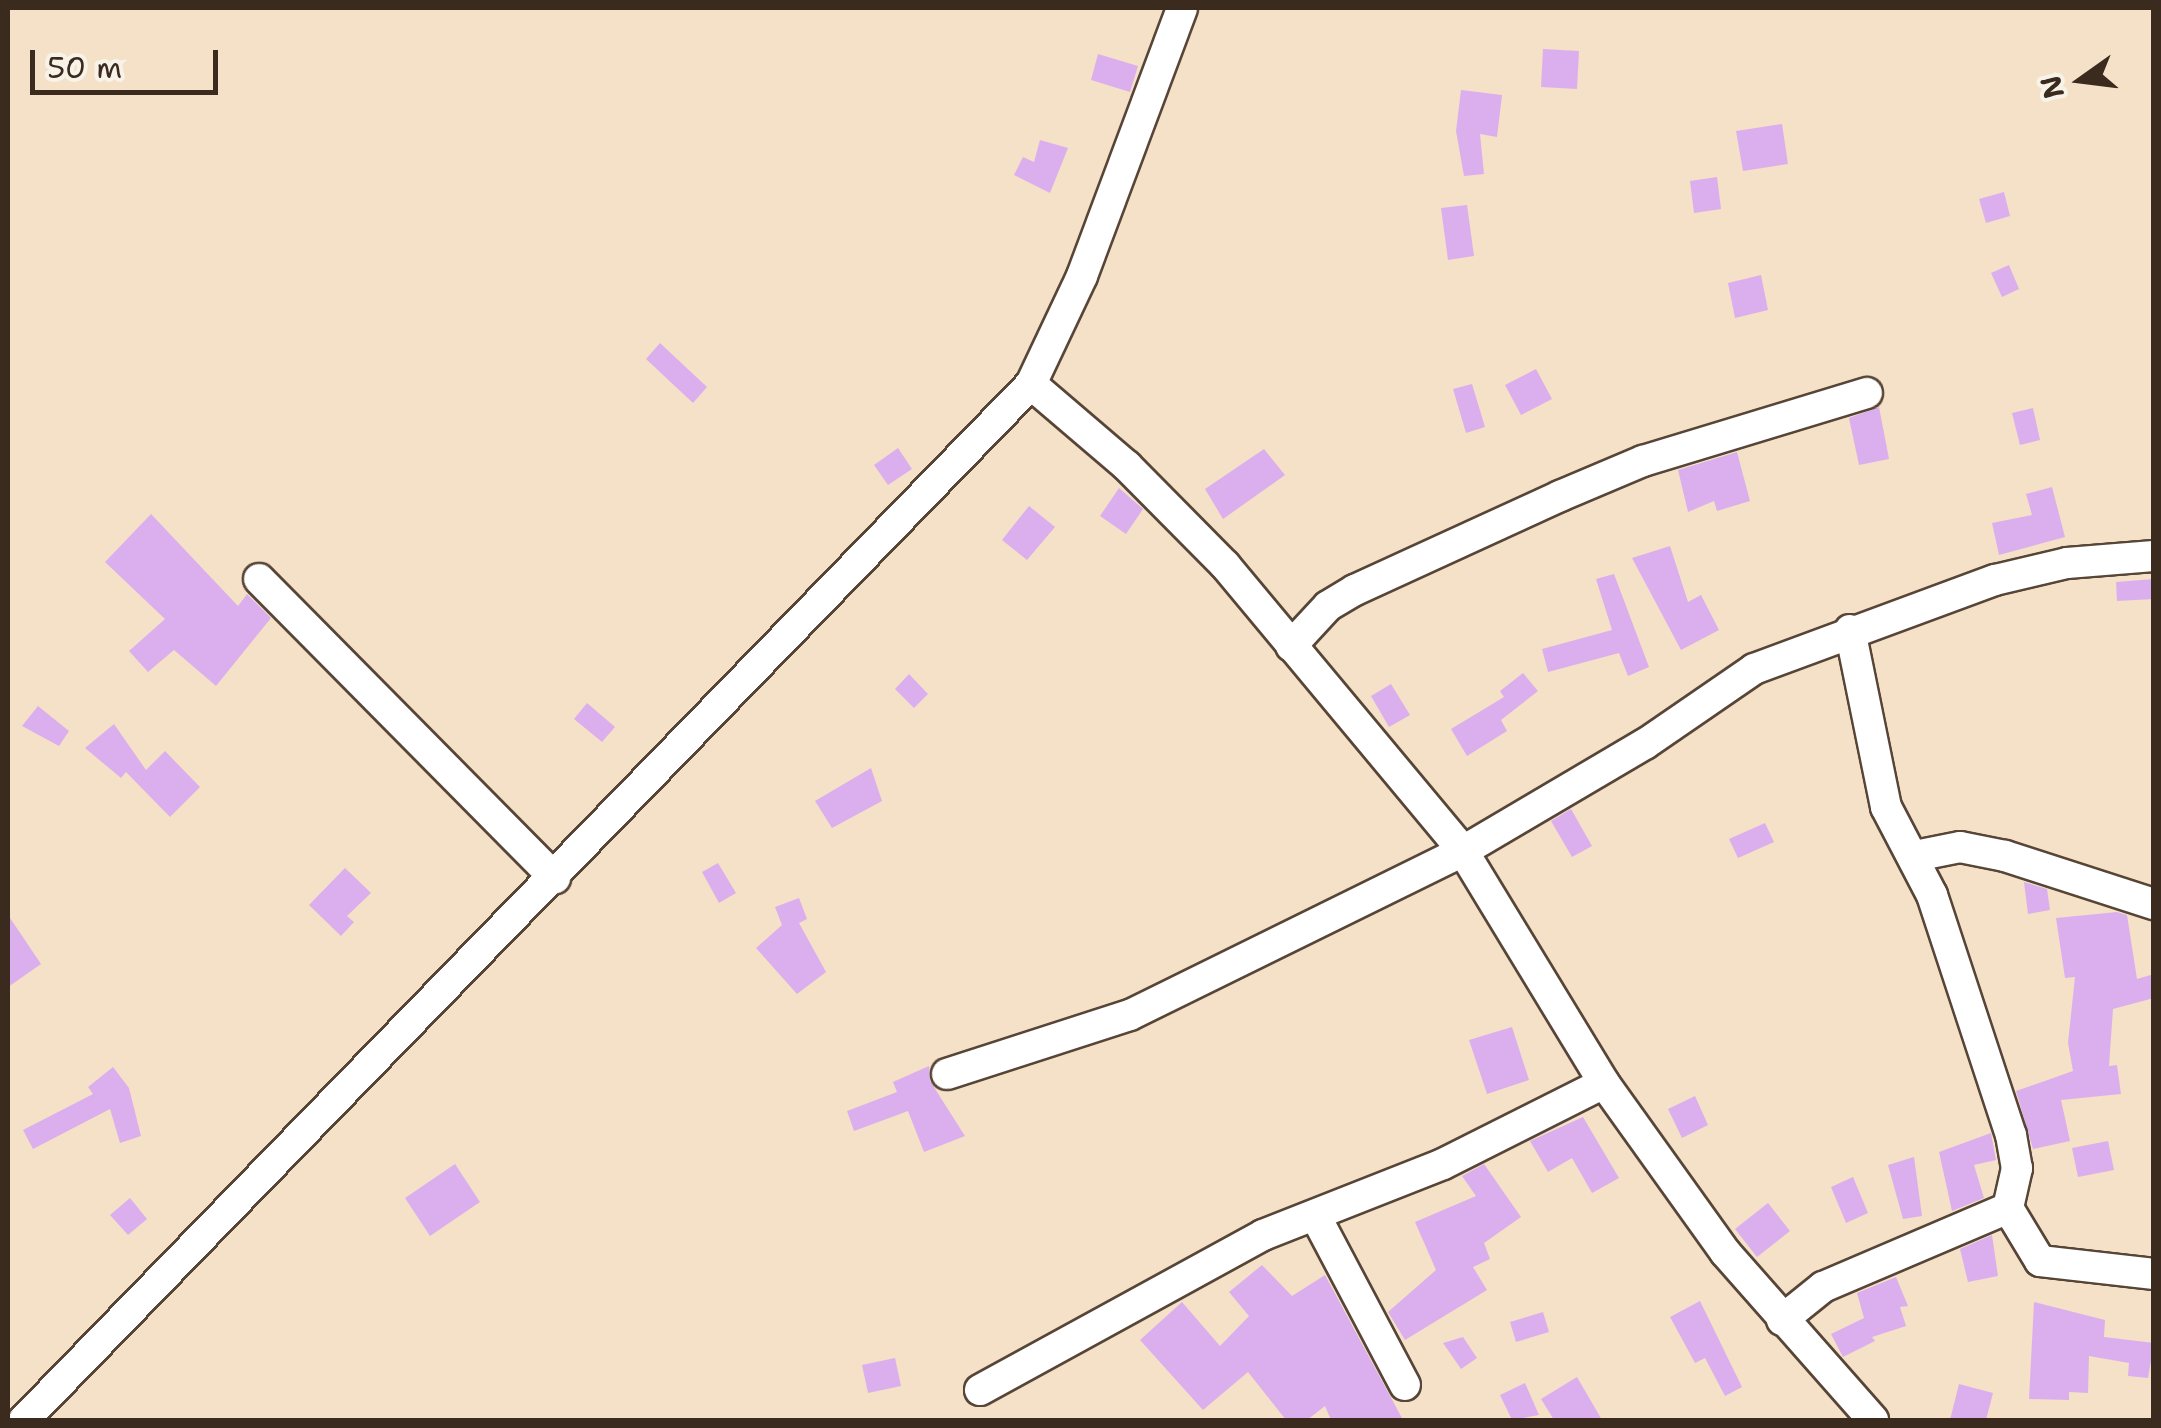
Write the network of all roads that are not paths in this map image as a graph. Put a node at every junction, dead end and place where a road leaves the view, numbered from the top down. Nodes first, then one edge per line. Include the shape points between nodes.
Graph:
1 (1182, 8) edge
2 (1032, 384) junction
3 (1867, 393) dead end
4 (2154, 556) edge
5 (259, 579) dead end
6 (1850, 630) junction
7 (1291, 646) junction
8 (1463, 850) junction
9 (1915, 856) junction
10 (555, 878) junction
11 (2154, 904) edge
12 (947, 1074) dead end
13 (1604, 1082) junction
14 (2008, 1208) junction
15 (1316, 1217) junction
16 (2154, 1274) edge
17 (1782, 1320) junction
18 (1405, 1385) dead end
19 (980, 1390) dead end
20 (24, 1420) edge
21 (1873, 1420) edge

1 - 2 street via 1082,276
2 - 7 street via 1211,550
2 - 10 street
3 - 7 street via 1643,461 1560,496 1355,590 1328,606
4 - 6 street via 2068,563 1995,580
5 - 10 street
6 - 8 street via 1754,669 1645,744
6 - 9 street via 1886,806
7 - 8 street
8 - 12 street via 1130,1015
8 - 13 street
9 - 11 street via 1960,847 2006,856
9 - 14 street via 2011,1135 2017,1168
10 - 20 street
13 - 15 street via 1527,1126
13 - 17 street
14 - 16 street via 2040,1261
14 - 17 street via 1823,1287
15 - 18 street
15 - 19 street via 1263,1235
17 - 21 street

